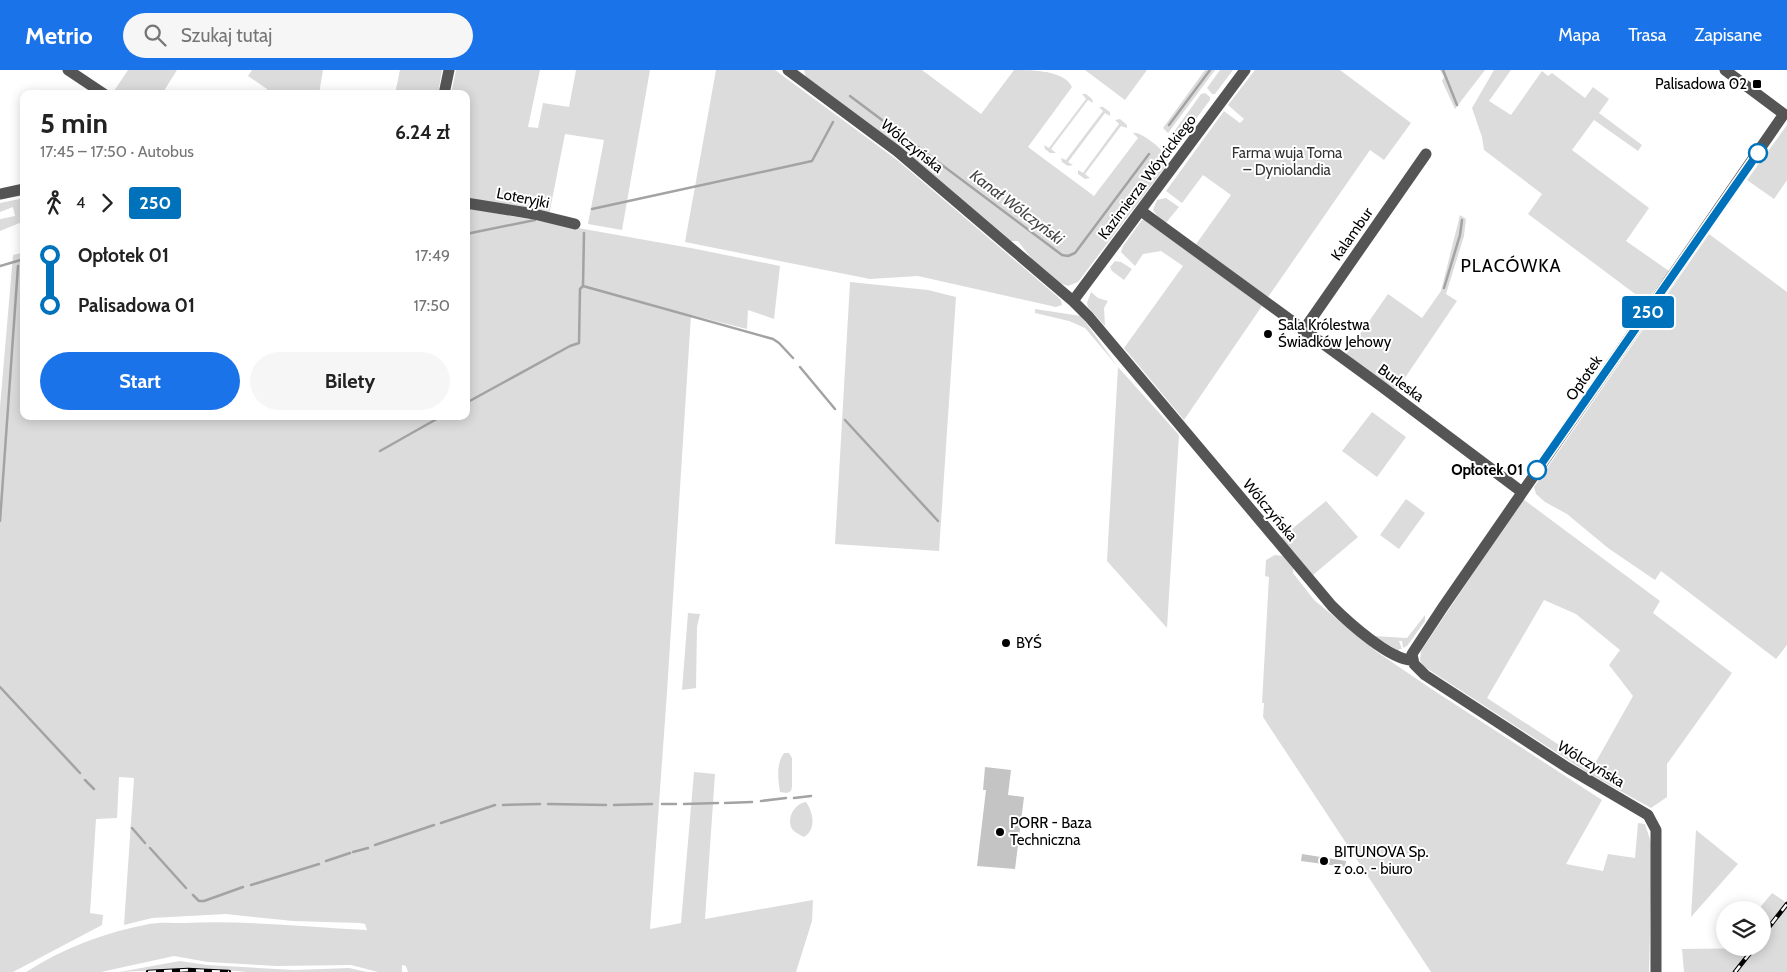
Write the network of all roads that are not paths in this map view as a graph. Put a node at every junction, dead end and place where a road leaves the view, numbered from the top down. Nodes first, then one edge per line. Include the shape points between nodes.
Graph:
1 (68, 70) edge
2 (449, 70) edge
3 (788, 70) edge
4 (1245, 70) edge
5 (1725, 70) edge
6 (98, 90) edge
7 (445, 90) edge
8 (1426, 154) dead end
9 (20, 190) edge
10 (0, 194) edge
11 (470, 204) edge
12 (1141, 211) junction
13 (575, 224) dead end
14 (1073, 301) junction
15 (1303, 331) junction
16 (1522, 492) junction
17 (1412, 660) junction
18 (1656, 972) edge

1 - 6 street
2 - 7 street
3 - 14 street, Wólczyńska via 897,151
4 - 12 street, Kazimierza Wóycickiego
5 - 16 street, Opłotek via 1784,114
8 - 15 street, Kalambur
9 - 10 street
11 - 13 street, Loteryjki
12 - 14 street, Kazimierza Wóycickiego
12 - 15 street, Burleska
14 - 17 street, Wólczyńska via 1332,606 1372,640 1398,657
15 - 16 street, Burleska
16 - 17 street, Opłotek via 1413,649
17 - 18 street, Wólczyńska via 1432,680 1568,768 1648,815 1656,830

